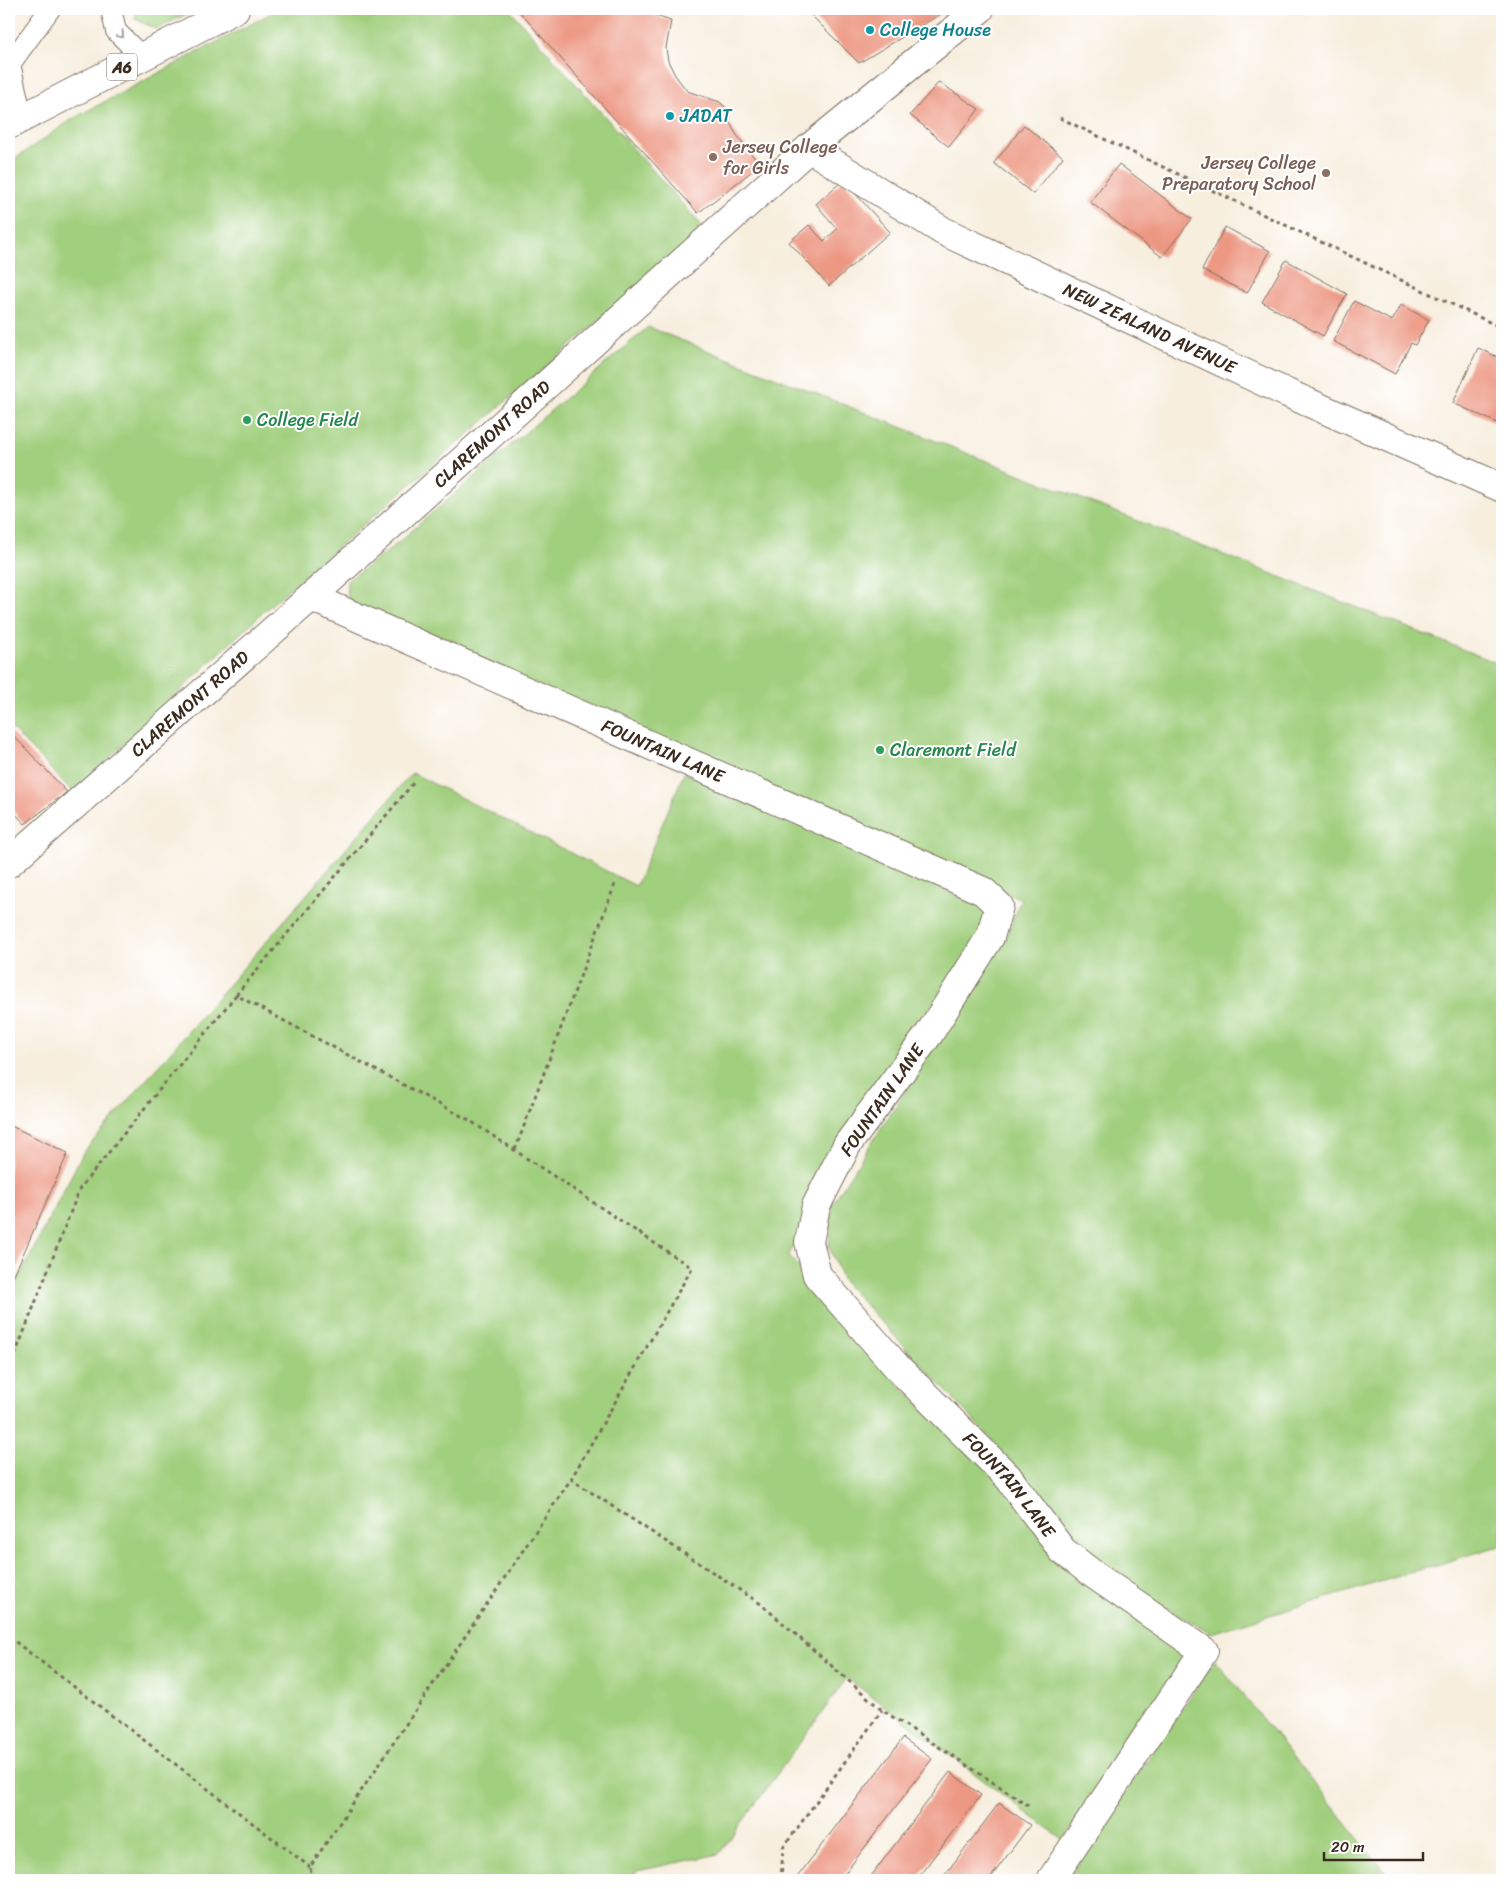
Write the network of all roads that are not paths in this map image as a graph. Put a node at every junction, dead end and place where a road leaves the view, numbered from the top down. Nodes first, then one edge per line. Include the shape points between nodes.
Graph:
1 (50, 9) edge
2 (111, 9) edge
3 (234, 9) edge
4 (980, 9) edge
5 (142, 56) junction
6 (15, 121) edge
7 (809, 148) junction
8 (1502, 488) edge
9 (312, 598) junction
10 (9, 863) edge
11 (1051, 1880) edge

1 - 6 lane via 10,64
2 -> 5 lane via 116,31
3 - 5 street, A6
4 - 7 street, CLAREMONT ROAD
5 - 6 street, A6
7 - 8 street, NEW ZEALAND AVENUE via 943,231 1287,393
7 - 9 street, CLAREMONT ROAD
9 - 10 street, CLAREMONT ROAD
9 - 11 street, FOUNTAIN LANE via 983,892 999,906 990,937 929,1034 847,1145 816,1206 810,1242 817,1275 898,1368 1008,1476 1062,1550 1204,1651

